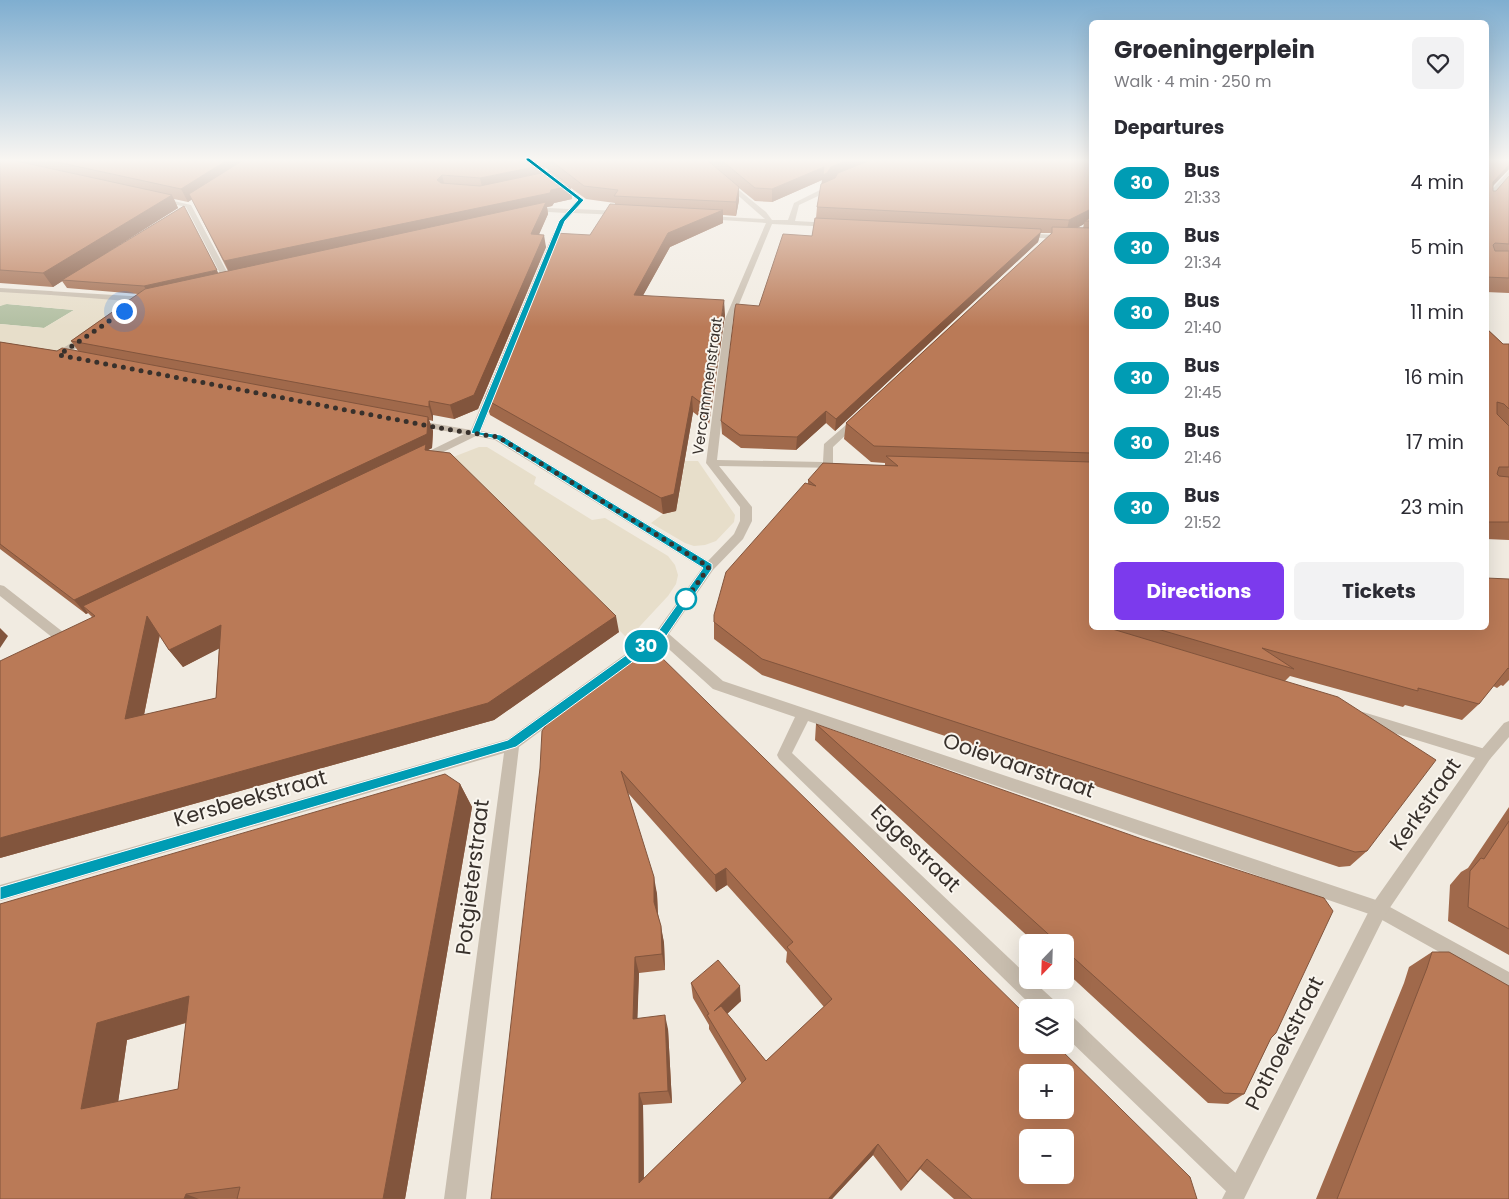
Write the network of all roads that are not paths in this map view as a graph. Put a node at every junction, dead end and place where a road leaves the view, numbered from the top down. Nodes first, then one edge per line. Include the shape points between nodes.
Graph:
1 (197, 215) edge
2 (525, 215) edge
3 (567, 215) edge
4 (765, 215) edge
5 (793, 215) edge
6 (520, 216) edge
7 (699, 217) edge
8 (770, 221) junction
9 (791, 222) junction
10 (841, 225) edge
11 (1080, 229) edge
12 (1017, 235) edge
13 (1067, 238) junction
14 (1089, 239) edge
15 (547, 258) edge
16 (237, 279) edge
17 (228, 281) junction
18 (66, 283) edge
19 (218, 283) edge
20 (0, 290) edge
21 (51, 293) junction
22 (154, 297) edge
23 (140, 300) junction
24 (124, 311) edge
25 (100, 328) edge
26 (44, 351) edge
27 (59, 355) junction
28 (70, 358) edge
29 (498, 378) edge
30 (864, 412) edge
31 (406, 422) edge
32 (475, 433) junction
33 (413, 463) edge
34 (711, 463) junction
35 (828, 465) junction
36 (848, 466) edge
37 (709, 567) junction
38 (0, 589) edge
39 (58, 635) edge
40 (661, 636) junction
41 (804, 714) junction
42 (1352, 715) edge
43 (1509, 727) edge
44 (512, 744) junction
45 (1485, 755) junction
46 (0, 893) edge
47 (1379, 909) junction
48 (1509, 982) edge
49 (1039, 999) edge
50 (1074, 1032) edge
51 (1235, 1193) edge
52 (455, 1199) edge

1 - 17 street
2 - 6 street
3 - 15 street
4 - 8 street
5 - 9 street
7 - 8 street
8 - 9 street
8 - 34 street, Vercammenstraat via 729,319
9 - 10 street
11 - 13 street
12 - 13 street via 1044,240
13 - 14 street
16 - 17 street
17 - 19 street
18 - 21 street
20 - 21 street
21 - 23 street
22 - 23 street
23 - 24 street
25 - 27 street
26 - 27 street
27 - 28 street
29 - 32 street
30 - 35 street via 828,446
31 - 32 street
32 - 33 street
32 - 37 street via 498,437
34 - 35 street
34 - 37 street, Vercammenstraat via 746,507 746,521 739,536
35 - 36 street
37 - 40 street, Vercammenstraat
38 - 39 street
40 - 41 street, Ooievaarstraat via 718,685
40 - 44 street
41 - 47 street, Ooievaarstraat
41 - 49 street, Eggestraat via 784,755
42 - 45 street
43 - 45 street, Kerkstraat
44 - 46 street, Kersbeekstraat
44 - 52 street, Potgieterstraat
45 - 47 street, Kerkstraat
47 - 48 street, Ooievaarstraat
47 - 51 street, Pothoekstraat
50 - 51 street

